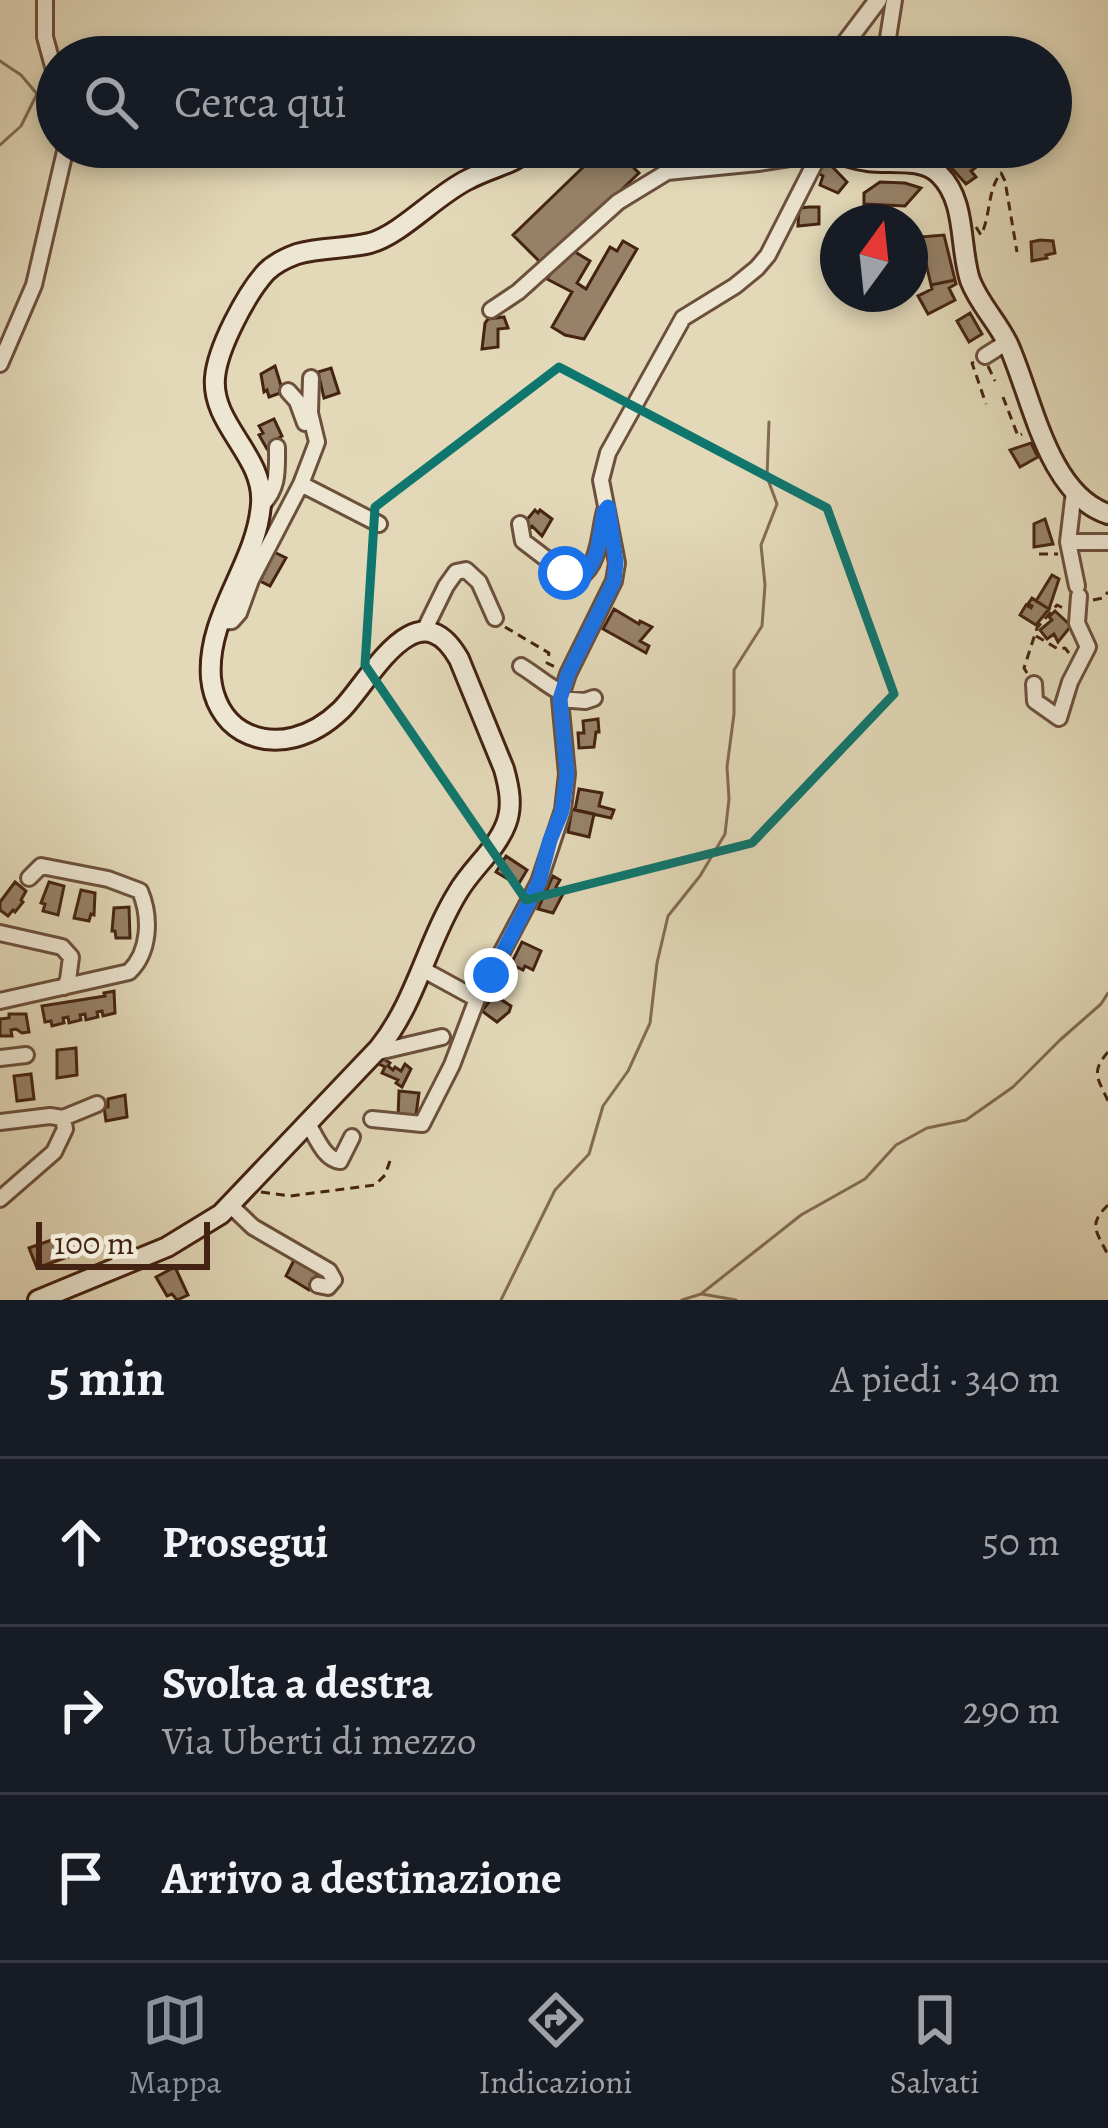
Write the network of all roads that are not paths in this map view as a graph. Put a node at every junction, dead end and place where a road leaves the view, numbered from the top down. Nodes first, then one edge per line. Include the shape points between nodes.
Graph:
1 (44, 0) edge
2 (878, 0) edge
3 (894, 0) edge
4 (45, 36) edge
5 (851, 36) edge
6 (888, 36) edge
7 (61, 168) edge
8 (498, 168) edge
9 (707, 168) edge
10 (812, 168) edge
11 (930, 168) edge
12 (490, 310) dead end
13 (1007, 342) junction
14 (985, 356) road end
15 (0, 364) edge
16 (311, 378) dead end
17 (288, 392) dead end
18 (277, 447) dead end
19 (314, 450) junction
20 (301, 484) junction
21 (1074, 491) junction
22 (261, 506) junction
23 (608, 507) junction
24 (1108, 514) edge
25 (379, 524) dead end
26 (520, 524) dead end
27 (1108, 542) edge
28 (1070, 548) junction
29 (495, 618) road end
30 (220, 622) junction
31 (423, 633) junction
32 (521, 666) dead end
33 (1034, 684) road end
34 (561, 696) junction
35 (594, 698) dead end
36 (29, 878) dead end
37 (0, 933) edge
38 (422, 969) junction
39 (64, 987) junction
40 (476, 999) junction
41 (0, 1001) edge
42 (442, 1036) dead end
43 (374, 1054) junction
44 (26, 1055) dead end
45 (0, 1058) edge
46 (97, 1104) dead end
47 (63, 1118) junction
48 (372, 1119) dead end
49 (0, 1122) edge
50 (308, 1124) junction
51 (352, 1137) dead end
52 (0, 1198) edge
53 (231, 1206) junction
54 (318, 1286) dead end
55 (38, 1300) edge

1 - 4 street
2 - 5 street
3 - 6 street
7 - 15 street via 34,286
8 - 22 main road via 467,179 372,243 279,262 247,299 215,390 257,475
9 - 12 street via 667,172 617,202
10 - 23 street via 758,268 673,333 608,453
11 - 13 main road via 959,212 978,301
13 - 14 street
13 - 21 main road via 1057,469
16 - 19 street
17 - 19 street
18 - 22 street via 277,479
19 - 20 street
20 - 25 street
20 - 30 street via 239,613
21 - 24 main road
21 - 28 street
22 - 30 main road
23 - 26 street via 593,564 580,578 523,541
23 - 34 street via 614,581
27 - 28 street
28 - 33 street via 1077,623 1088,647 1059,718 1035,701
29 - 31 street via 479,582 456,572
30 - 31 main road via 210,674 220,710 237,728 277,742 320,726 395,645
31 - 38 main road via 446,640 459,659 504,770 510,807 495,844 435,932
32 - 34 street
34 - 35 street
34 - 40 street via 562,811 539,882
36 - 39 street via 41,866 108,879 140,891 145,904 139,963
37 - 39 street via 62,947 71,958
38 - 40 street
38 - 43 main road via 398,1025
39 - 41 street
40 - 48 street via 422,1124
42 - 43 street
43 - 50 main road
44 - 45 street
46 - 47 street
47 - 49 street
47 - 52 street via 54,1152
50 - 51 street via 334,1161
50 - 53 main road
53 - 54 street via 328,1270 334,1280
53 - 55 main road via 166,1247

